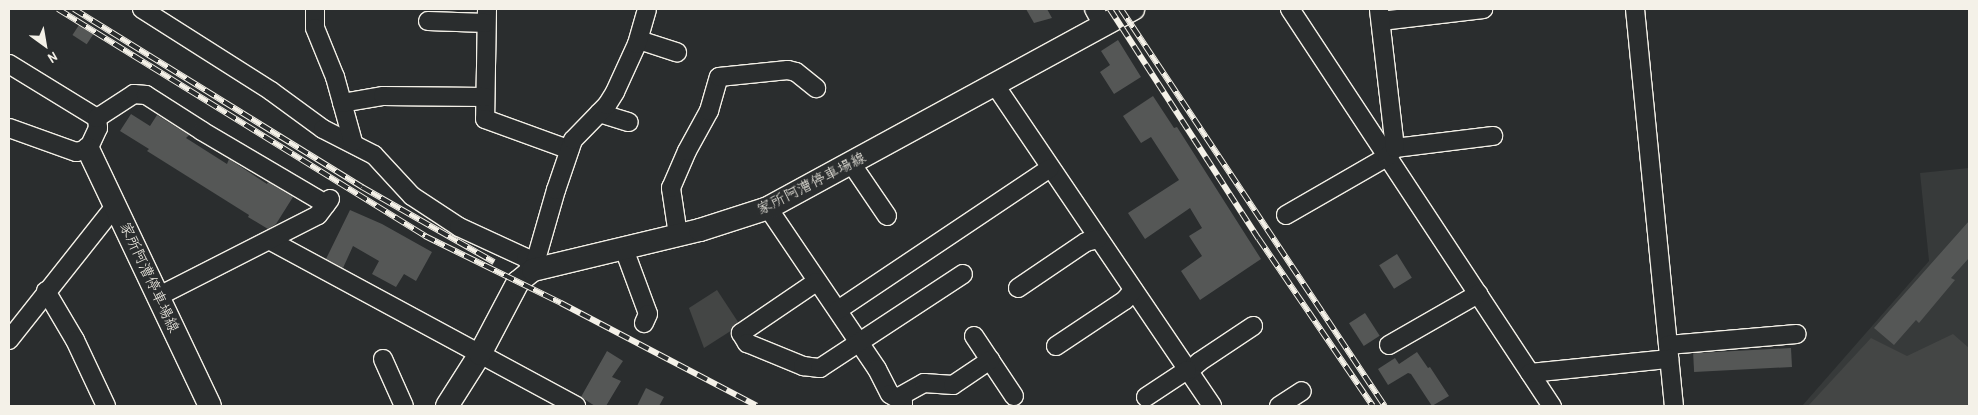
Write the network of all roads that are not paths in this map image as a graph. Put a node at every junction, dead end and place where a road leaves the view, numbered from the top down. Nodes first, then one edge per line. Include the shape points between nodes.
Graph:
1 (142, 9) edge
2 (315, 9) edge
3 (647, 9) edge
4 (1133, 9) edge
5 (1290, 9) edge
6 (1482, 9) edge
7 (1635, 9) edge
8 (1380, 15) edge
9 (487, 16) edge
10 (1099, 17) edge
11 (428, 21) dead end
12 (639, 40) junction
13 (677, 52) dead end
14 (9, 64) edge
15 (995, 86) junction
16 (816, 88) dead end
17 (485, 96) junction
18 (342, 103) junction
19 (599, 113) junction
20 (97, 118) junction
21 (629, 122) dead end
22 (9, 128) edge
23 (1493, 136) dead end
24 (353, 142) junction
25 (88, 149) junction
26 (570, 150) junction
27 (1391, 152) junction
28 (851, 163) junction
29 (1050, 168) junction
30 (116, 205) junction
31 (768, 208) junction
32 (1286, 215) dead end
33 (886, 216) dead end
34 (678, 235) junction
35 (1098, 238) junction
36 (271, 241) junction
37 (624, 249) junction
38 (533, 270) junction
39 (963, 274) dead end
40 (816, 282) junction
41 (1018, 288) dead end
42 (1133, 290) junction
43 (46, 291) junction
44 (1478, 294) junction
45 (159, 296) junction
46 (838, 310) junction
47 (644, 323) dead end
48 (1253, 326) dead end
49 (1797, 334) dead end
50 (974, 336) dead end
51 (9, 340) edge
52 (860, 343) junction
53 (1389, 345) dead end
54 (1056, 346) dead end
55 (1669, 352) junction
56 (480, 354) junction
57 (382, 359) dead end
58 (990, 360) junction
59 (1188, 371) junction
60 (1530, 373) junction
61 (1302, 391) dead end
62 (1014, 396) dead end
63 (1146, 397) dead end
64 (900, 402) edge
65 (1546, 404) edge
66 (106, 406) edge
67 (210, 406) edge
68 (404, 406) edge
69 (447, 406) edge
70 (576, 406) edge
71 (1212, 406) edge
72 (1279, 406) edge
73 (1674, 406) edge

1 - 24 street via 323,128
2 - 18 street via 316,28
3 - 12 street
4 - 10 main road, 家所阿漕停車場線
5 - 27 street
6 - 8 street
7 - 55 street
8 - 27 street
9 - 11 street
9 - 17 street
10 - 15 main road, 家所阿漕停車場線
12 - 13 street
12 - 19 street via 616,92
14 - 20 street
15 - 28 main road, 家所阿漕停車場線
15 - 29 street
16 - 34 street via 796,72 788,70 719,77 709,112 686,151 671,188
17 - 18 street via 383,96
17 - 26 street via 485,119
18 - 24 street
19 - 21 street
19 - 26 street via 574,140
20 - 25 street via 98,128
20 - 36 street via 134,94 146,95 202,131 328,201 318,215
22 - 25 street via 76,152
23 - 27 street
24 - 38 street via 374,155 412,196 459,227 526,258
25 - 30 main road, 家所阿漕停車場線
26 - 38 street
27 - 32 street
27 - 44 street
28 - 31 main road, 家所阿漕停車場線
28 - 33 street
29 - 35 street
29 - 46 street
30 - 43 street
30 - 45 main road, 家所阿漕停車場線
31 - 34 main road, 家所阿漕停車場線
31 - 40 street
34 - 37 main road, 家所阿漕停車場線
35 - 41 street via 1086,242
35 - 42 street
36 - 45 street
36 - 56 street
37 - 38 main road, 家所阿漕停車場線
37 - 47 street via 648,314
38 - 56 main road via 518,282
39 - 52 street
40 - 46 street
40 - 52 street via 740,333 747,343 811,368 828,364
42 - 54 street via 1125,300
42 - 59 street
43 - 51 street
43 - 66 street via 75,340
44 - 53 street
44 - 60 street
45 - 67 main road, 家所阿漕停車場線
46 - 52 street
48 - 59 street
49 - 55 street
50 - 58 street
52 - 64 street via 890,394
55 - 60 street
55 - 73 street
56 - 69 main road
56 - 70 street
57 - 68 street
58 - 62 street
58 - 64 street via 953,385 924,383
59 - 63 street
59 - 71 street
60 - 65 street
61 - 72 street

